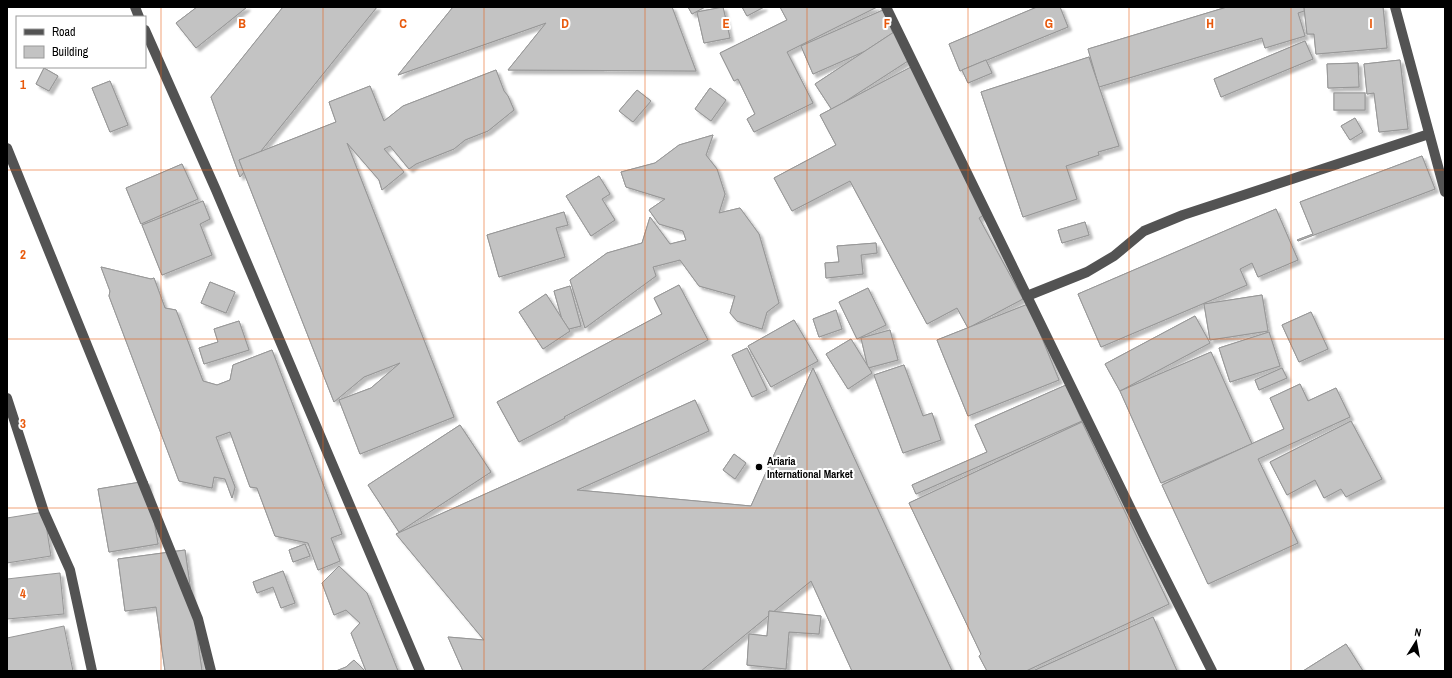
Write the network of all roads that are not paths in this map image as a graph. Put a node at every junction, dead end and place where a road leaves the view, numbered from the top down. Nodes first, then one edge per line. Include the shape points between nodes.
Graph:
1 (135, 7) edge
2 (886, 7) edge
3 (1395, 7) edge
4 (140, 16) edge
5 (146, 32) edge
6 (1429, 134) junction
7 (7, 148) edge
8 (1445, 192) edge
9 (1027, 296) junction
10 (7, 398) edge
11 (92, 671) edge
12 (212, 671) edge
13 (420, 671) edge
14 (1212, 671) edge

1 - 4 street
2 - 9 street
3 - 6 street
5 - 13 street via 216,190
6 - 8 street
6 - 9 street via 1183,215 1144,231 1114,256 1087,272
7 - 12 street via 198,619
9 - 14 street
10 - 11 street via 44,512 70,570

